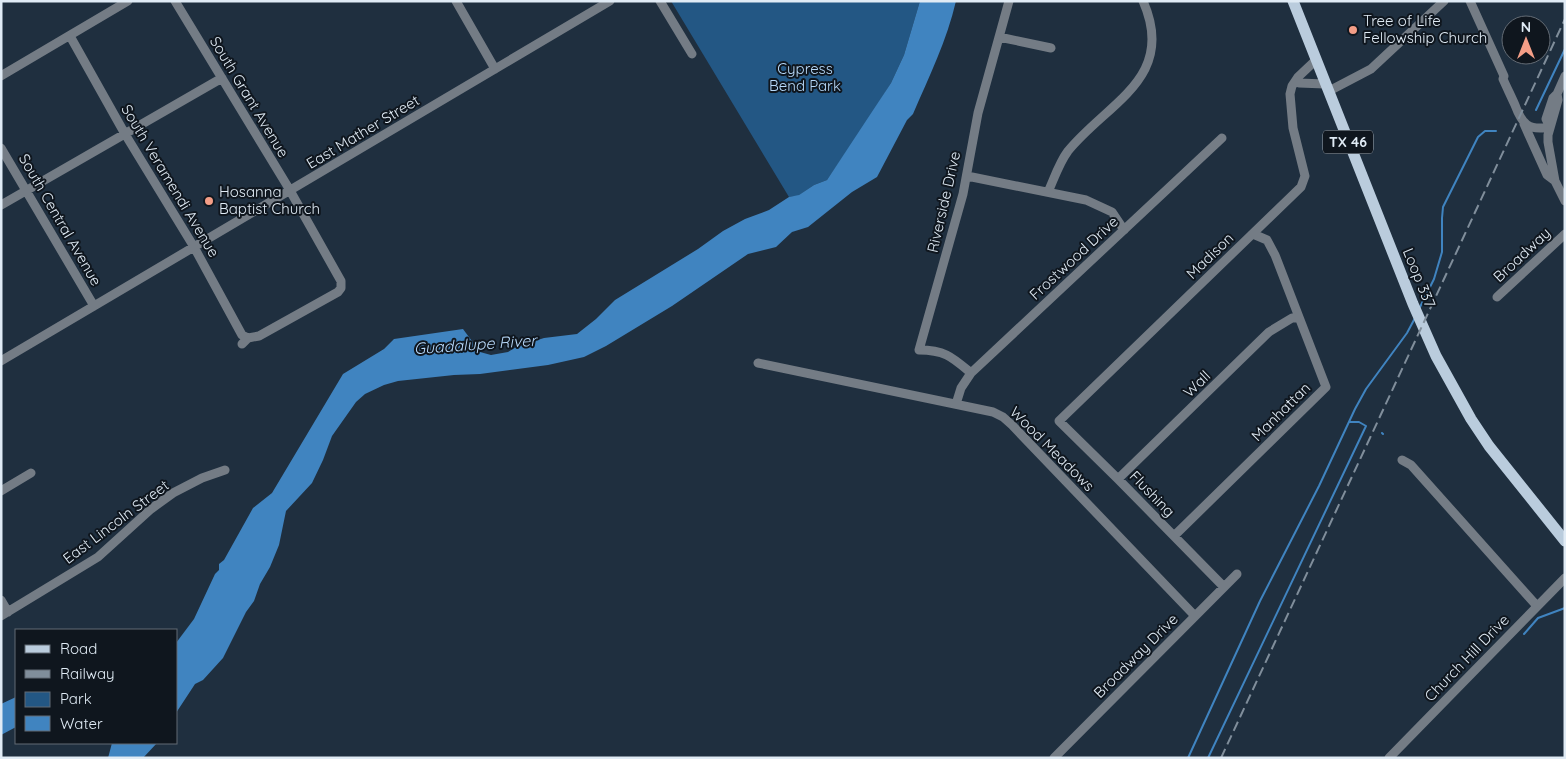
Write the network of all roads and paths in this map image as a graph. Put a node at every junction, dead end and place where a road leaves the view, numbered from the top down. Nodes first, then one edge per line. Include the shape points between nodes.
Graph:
1 (128, 1) edge
2 (175, 1) edge
3 (456, 1) edge
4 (610, 1) edge
5 (660, 1) edge
6 (1009, 1) edge
7 (1143, 1) edge
8 (1293, 1) edge
9 (1444, 1) edge
10 (1470, 1) edge
11 (70, 36) junction
12 (999, 37) junction
13 (1051, 48) dead end
14 (692, 54) dead end
15 (1316, 60) junction
16 (496, 69) junction
17 (1, 76) edge
18 (1504, 76) junction
19 (1565, 76) edge
20 (222, 78) junction
21 (1296, 82) junction
22 (1327, 88) junction
23 (1524, 124) junction
24 (1550, 127) junction
25 (125, 134) junction
26 (1222, 138) dead end
27 (1, 148) edge
28 (967, 176) junction
29 (1555, 181) junction
30 (26, 191) junction
31 (290, 192) junction
32 (1048, 192) junction
33 (1565, 201) edge
34 (1, 205) edge
35 (1124, 230) junction
36 (1252, 234) junction
37 (1565, 234) edge
38 (194, 247) junction
39 (1497, 297) dead end
40 (94, 306) junction
41 (1299, 318) junction
42 (245, 341) joint
43 (1, 361) edge
44 (758, 362) dead end
45 (971, 373) junction
46 (956, 404) junction
47 (1059, 422) joint
48 (1402, 460) dead end
49 (225, 470) dead end
50 (31, 473) dead end
51 (1118, 479) junction
52 (1, 490) edge
53 (1174, 536) junction
54 (1565, 541) edge
55 (1237, 574) dead end
56 (1565, 578) edge
57 (1224, 587) junction
58 (1, 600) edge
59 (1537, 606) junction
60 (5, 614) edge
61 (1195, 616) junction
62 (1054, 758) edge
63 (1389, 758) edge

1 - 11 street
2 - 20 street, South Grant Avenue
3 - 16 street
4 - 16 street, East Mather Street
5 - 14 street
6 - 12 street, Riverside Drive
7 - 32 street via 1152,25 1148,65 1122,100 1067,153
8 - 15 main road, Loop 337 / TX 46
9 - 22 street via 1385,58 1360,75
10 - 18 street
11 - 17 street
11 - 25 street, South Veramendi Avenue
12 - 13 street
12 - 28 street, Riverside Drive via 975,127
15 - 21 street, Madison
15 - 22 main road, Loop 337 / TX 46
16 - 31 street, East Mather Street
18 - 23 street
18 - 24 street via 1508,78 1527,118
19 - 24 street
20 - 25 street
20 - 31 street, South Grant Avenue
21 - 22 street
21 - 36 street, Madison via 1290,89 1290,100 1305,180
22 - 54 main road, Loop 337 / TX 46 via 1404,282 1445,374 1489,446
23 - 24 street
23 - 29 street via 1539,159
24 - 29 street via 1550,157
25 - 30 street
25 - 38 street, South Veramendi Avenue
26 - 35 street, Frostwood Drive
27 - 30 street, South Central Avenue
28 - 32 street
28 - 45 street, Riverside Drive via 919,350 951,356
29 - 33 street
30 - 34 street
30 - 40 street, South Central Avenue
31 - 38 street, East Mather Street
31 - 42 street, South Grant Avenue via 341,279 342,286 338,292
32 - 35 street via 1104,207 1112,212
35 - 45 street, Frostwood Drive
36 - 41 street, Manhattan via 1271,245
36 - 47 street, Madison
37 - 39 street, Broadway
38 - 40 street, East Mather Street
38 - 42 street, South Veramendi Avenue
40 - 43 street, East Mather Street
41 - 51 street, Wall via 1292,318 1269,332
41 - 53 street, Manhattan via 1326,387
44 - 46 street, Wood Meadows
45 - 46 street, Frostwood Drive
46 - 61 street, Wood Meadows via 993,412 1008,421
47 - 51 street, Flushing
48 - 59 street via 1411,466
49 - 60 street, East Lincoln Street via 173,493 98,557
50 - 52 street
51 - 53 street, Flushing
53 - 57 street, Flushing
55 - 57 street, Broadway Drive
56 - 59 street, Church Hill Drive
57 - 61 street, Broadway Drive
58 - 60 street
59 - 63 street, Church Hill Drive
61 - 62 street, Broadway Drive

